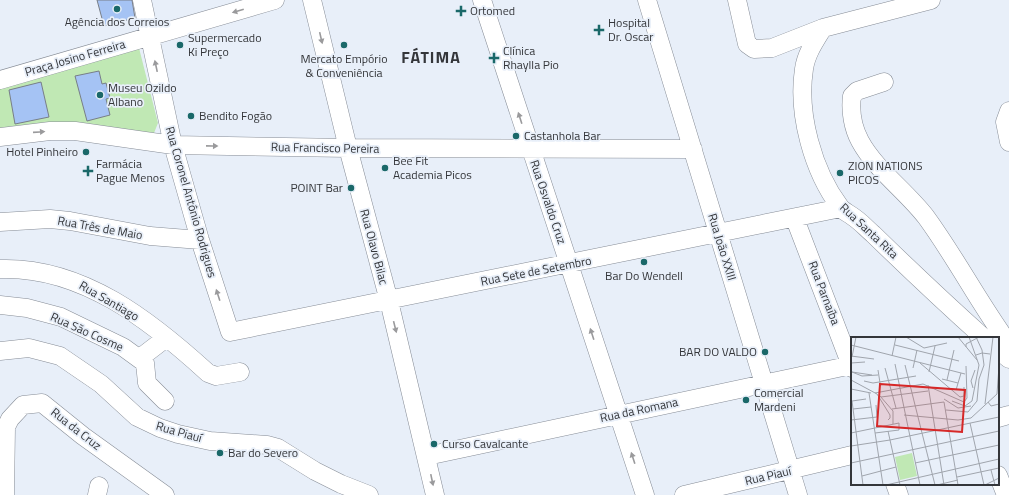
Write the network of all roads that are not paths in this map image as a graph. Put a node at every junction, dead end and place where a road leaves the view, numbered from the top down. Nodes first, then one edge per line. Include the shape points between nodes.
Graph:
1 (142, 0) edge
2 (275, 0) edge
3 (312, 0) edge
4 (482, 0) edge
5 (647, 0) edge
6 (738, 0) edge
7 (931, 0) edge
8 (823, 28) junction
9 (150, 37) junction
10 (0, 80) edge
11 (884, 82) dead end
12 (1009, 111) edge
13 (0, 137) edge
14 (1009, 142) edge
15 (174, 145) junction
16 (348, 148) junction
17 (530, 150) junction
18 (693, 150) junction
19 (841, 208) junction
20 (796, 219) junction
21 (0, 222) edge
22 (718, 234) junction
23 (200, 240) junction
24 (570, 264) junction
25 (0, 269) edge
26 (389, 301) junction
27 (0, 305) edge
28 (230, 332) joint
29 (983, 337) edge
30 (166, 338) junction
31 (1009, 344) edge
32 (0, 351) edge
33 (999, 351) edge
34 (140, 358) junction
35 (1009, 359) edge
36 (851, 363) edge
37 (851, 366) edge
38 (240, 372) dead end
39 (764, 383) junction
40 (165, 401) dead end
41 (618, 414) junction
42 (1009, 415) edge
43 (999, 418) edge
44 (851, 455) edge
45 (427, 456) junction
46 (790, 470) junction
47 (999, 478) edge
48 (896, 485) edge
49 (5, 495) edge
50 (165, 495) edge
51 (369, 495) edge
52 (435, 495) edge
53 (645, 495) edge
54 (684, 495) edge
55 (798, 495) edge
56 (899, 495) edge
57 (1006, 495) edge

1 - 9 street, Rua Coronel Antônio Rodrigues
2 -> 9 street, Praça Josino Ferreira
3 -> 16 street, Rua Olavo Bilac
17 -> 4 street, Rua Osvaldo Cruz
5 - 18 street, Rua João XXIII
6 - 8 street via 747,44 754,49 772,48
7 - 8 street
8 - 19 street, Rua Santa Rita via 808,54 804,68 803,103 812,153 826,185
9 - 10 street, Praça Josino Ferreira
15 -> 9 street, Rua Coronel Antônio Rodrigues
11 - 31 street via 857,91 852,96 854,124 860,142 924,215
12 - 14 street via 1005,122
13 -> 15 street via 75,131
15 -> 16 street, Rua Francisco Pereira
15 - 23 street, Rua Coronel Antônio Rodrigues
16 - 17 street, Rua Francisco Pereira
16 - 26 street, Rua Olavo Bilac
17 - 18 street, Rua Francisco Pereira
17 - 24 street, Rua Osvaldo Cruz
18 - 22 street, Rua João XXIII
19 - 20 street, Rua Sete de Setembro
19 - 29 street, Rua Santa Rita via 864,225
20 - 22 street, Rua Sete de Setembro
20 - 36 street, Rua Parnaíba
21 - 23 street, Rua Três de Maio via 50,219 150,236
22 - 24 street, Rua Sete de Setembro
22 - 39 street, Rua João XXIII
28 -> 23 street, Rua Coronel Antônio Rodrigues
24 - 26 street, Rua Sete de Setembro
41 -> 24 street, Rua Osvaldo Cruz
25 - 30 street, Rua Santiago via 57,275 88,286 135,314
26 - 28 street, Rua Sete de Setembro
26 -> 45 street, Rua Olavo Bilac
27 - 34 street, Rua São Cosme via 27,308 61,317 123,346
30 - 34 street
30 - 38 street, Rua Santiago via 208,373 216,376
32 - 51 street, Rua Piauí via 29,348 60,356 101,384 136,417 160,428 210,440 267,444 315,471
33 - 35 street
34 - 40 street via 145,363 147,383
37 - 39 street, Rua da Romana
39 - 41 street, Rua da Romana
39 - 46 street, Rua João XXIII
41 - 45 street, Rua da Romana
53 -> 41 street, Rua Osvaldo Cruz
42 - 43 street
44 - 46 street, Rua Piauí
45 -> 52 street, Rua Olavo Bilac
46 - 54 street, Rua Piauí
46 - 55 street, Rua João XXIII
47 - 57 street
48 - 56 street
49 - 50 street, Rua da Cruz via 6,427 23,405 42,403

